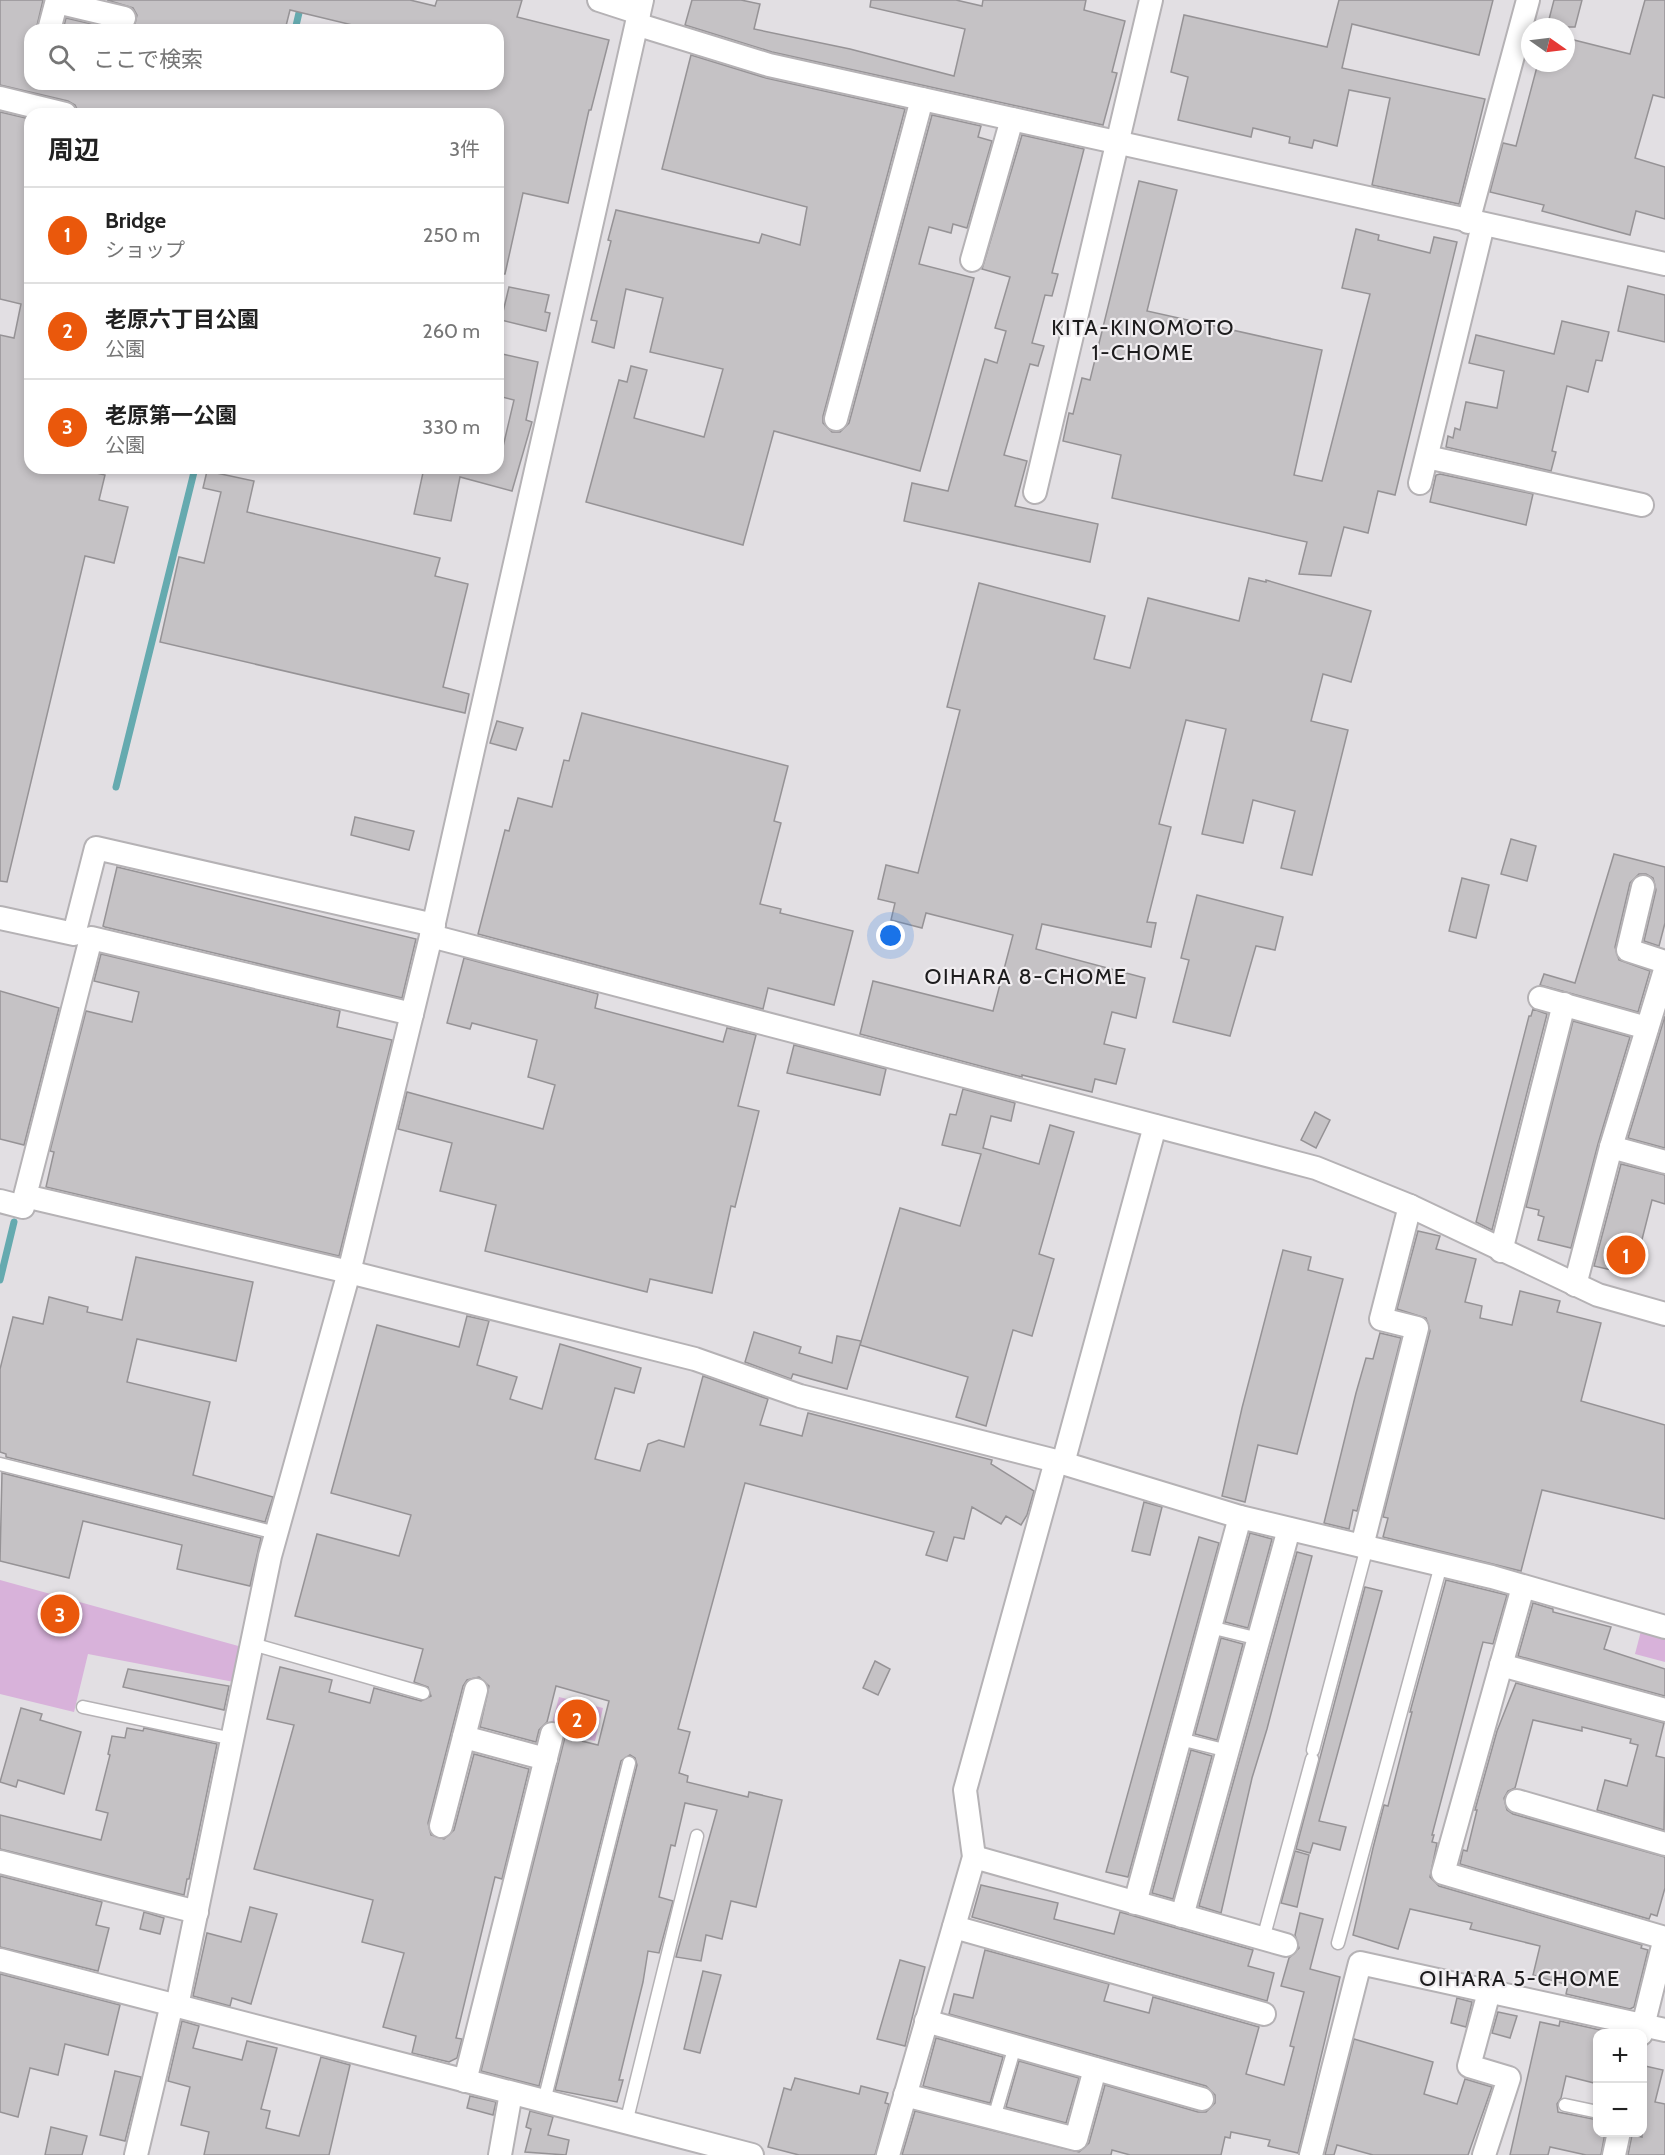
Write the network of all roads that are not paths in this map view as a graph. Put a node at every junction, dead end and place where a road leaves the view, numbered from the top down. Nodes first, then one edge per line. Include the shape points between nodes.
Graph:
1 (599, 0) edge
2 (1151, 0) edge
3 (1528, 0) edge
4 (57, 1) edge
5 (640, 13) edge
6 (125, 16) edge
7 (51, 24) edge
8 (0, 98) edge
9 (922, 99) junction
10 (41, 108) edge
11 (1012, 119) junction
12 (1117, 142) junction
13 (1475, 223) junction
14 (972, 260) dead end
15 (1665, 264) edge
16 (836, 419) dead end
17 (1426, 457) junction
18 (1420, 483) dead end
19 (1035, 492) dead end
20 (1642, 505) dead end
21 (1643, 887) dead end
22 (0, 918) edge
23 (433, 930) junction
24 (1665, 962) edge
25 (1665, 970) edge
26 (1540, 998) dead end
27 (1564, 1004) junction
28 (412, 1014) junction
29 (1647, 1028) junction
30 (1155, 1126) junction
31 (1611, 1147) junction
32 (1665, 1162) edge
33 (0, 1201) edge
34 (1410, 1206) junction
35 (23, 1207) dead end
36 (1500, 1251) junction
37 (349, 1272) junction
38 (1575, 1285) junction
39 (1665, 1314) edge
40 (1059, 1462) junction
41 (0, 1464) edge
42 (1240, 1517) junction
43 (1289, 1529) junction
44 (276, 1533) junction
45 (1364, 1546) junction
46 (1441, 1565) junction
47 (1523, 1587) junction
48 (1210, 1627) junction
49 (1665, 1627) edge
50 (1259, 1640) junction
51 (252, 1644) junction
52 (1501, 1665) junction
53 (476, 1690) dead end
54 (423, 1693) dead end
55 (83, 1707) dead end
56 (1665, 1710) edge
57 (552, 1734) dead end
58 (464, 1737) junction
59 (232, 1739) junction
60 (1180, 1739) junction
61 (1227, 1751) junction
62 (546, 1759) junction
63 (629, 1763) dead end
64 (1517, 1801) dead end
65 (441, 1827) dead end
66 (697, 1836) dead end
67 (1665, 1844) edge
68 (974, 1857) junction
69 (0, 1862) edge
70 (1135, 1903) junction
71 (197, 1912) junction
72 (1182, 1916) junction
73 (954, 1927) junction
74 (1665, 1938) edge
75 (1263, 1939) junction
76 (1338, 1943) dead end
77 (1286, 1945) dead end
78 (0, 1960) edge
79 (1489, 1992) junction
80 (175, 2005) junction
81 (1264, 2014) dead end
82 (926, 2021) junction
83 (1650, 2029) edge
84 (1015, 2046) junction
85 (1095, 2069) junction
86 (465, 2081) junction
87 (511, 2093) junction
88 (905, 2095) junction
89 (1202, 2099) dead end
90 (544, 2101) junction
91 (1565, 2105) dead end
92 (1593, 2111) edge
93 (994, 2118) junction
94 (626, 2123) junction
95 (1618, 2137) edge
96 (136, 2155) edge
97 (500, 2155) edge
98 (752, 2155) edge
99 (888, 2155) edge
100 (1311, 2155) edge
101 (1485, 2155) edge
102 (1614, 2155) edge

1 - 5 street
2 - 12 street
3 - 13 street
4 - 6 street
4 - 7 street
5 - 9 street via 769,65
5 - 23 street
8 - 10 street
9 - 11 street
9 - 16 street
11 - 12 street
11 - 14 street
12 - 13 street
12 - 19 street
13 - 15 street
13 - 17 street
17 - 18 street
17 - 20 street
21 - 24 street via 1628,950
22 - 23 street via 74,934 96,848
23 - 28 street
23 - 30 street
25 - 29 street
26 - 27 street
27 - 29 street
27 - 36 street
28 - 37 street
28 - 37 street via 91,938 25,1196
29 - 31 street
30 - 34 street via 1316,1168
30 - 40 street
31 - 32 street
31 - 38 street
33 - 35 street
34 - 36 street
34 - 45 street via 1381,1319 1417,1328
36 - 38 street
37 - 40 street via 695,1359 800,1396
37 - 44 street
38 - 39 street
40 - 42 street
40 - 68 street via 965,1790
41 - 44 lane
42 - 43 street
42 - 48 street
43 - 45 street
43 - 50 street
44 - 51 street
45 - 46 street
45 - 75 lane
46 - 47 street
46 - 76 lane
47 - 49 street
47 - 52 street
48 - 50 lane
48 - 60 street
50 - 61 street
51 - 54 lane
51 - 59 street
52 - 56 street
52 - 74 street via 1443,1873
53 - 58 street
55 - 59 lane
57 - 62 street
58 - 62 street
58 - 65 street
59 - 71 street
60 - 61 lane
60 - 70 street
61 - 72 street
62 - 86 street
63 - 90 lane
64 - 67 street
66 - 94 lane
68 - 70 street
68 - 73 street
69 - 71 street
70 - 72 street
71 - 80 street
72 - 75 street
73 - 81 street
73 - 82 street
74 - 83 street
75 - 77 street
78 - 80 street
79 - 83 street
79 - 100 street via 1360,1963
79 - 101 street via 1469,2066 1509,2078
80 - 86 street
80 - 96 street
82 - 84 street
82 - 88 street
84 - 85 street
84 - 93 lane
85 - 89 street
85 - 93 street via 1076,2139
86 - 87 street
87 - 90 street
87 - 97 street
88 - 93 street
88 - 99 street
90 - 94 street
91 - 92 lane
94 - 98 street
95 - 102 street

